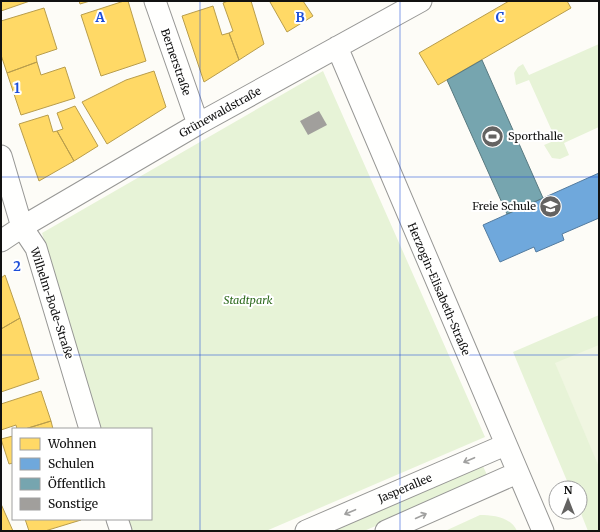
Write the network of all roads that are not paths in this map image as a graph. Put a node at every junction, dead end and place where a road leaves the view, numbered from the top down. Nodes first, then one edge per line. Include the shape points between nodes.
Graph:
1 (155, 1) edge
2 (421, 1) edge
3 (337, 47) junction
4 (198, 124) junction
5 (1, 156) edge
6 (22, 227) junction
7 (1, 241) edge
8 (90, 428) edge
9 (505, 445) junction
10 (517, 473) junction
11 (117, 520) edge
12 (121, 531) edge
13 (306, 531) edge
14 (386, 531) edge
15 (543, 531) edge

1 - 4 street, Bernerstraße
2 - 3 street, Grünewaldstraße
3 - 4 street, Grünewaldstraße
3 - 9 street, Herzogin-Elisabeth-Straße
4 - 6 street, Grünewaldstraße
5 - 6 street, Wilhelm-Bode-Straße
6 - 7 street, Grünewaldstraße
6 - 8 street, Wilhelm-Bode-Straße via 36,248
9 - 10 street, Herzogin-Elisabeth-Straße
9 -> 13 street, Jasperallee
14 -> 10 street
10 - 15 street, Herzogin-Elisabeth-Straße
11 - 12 street

